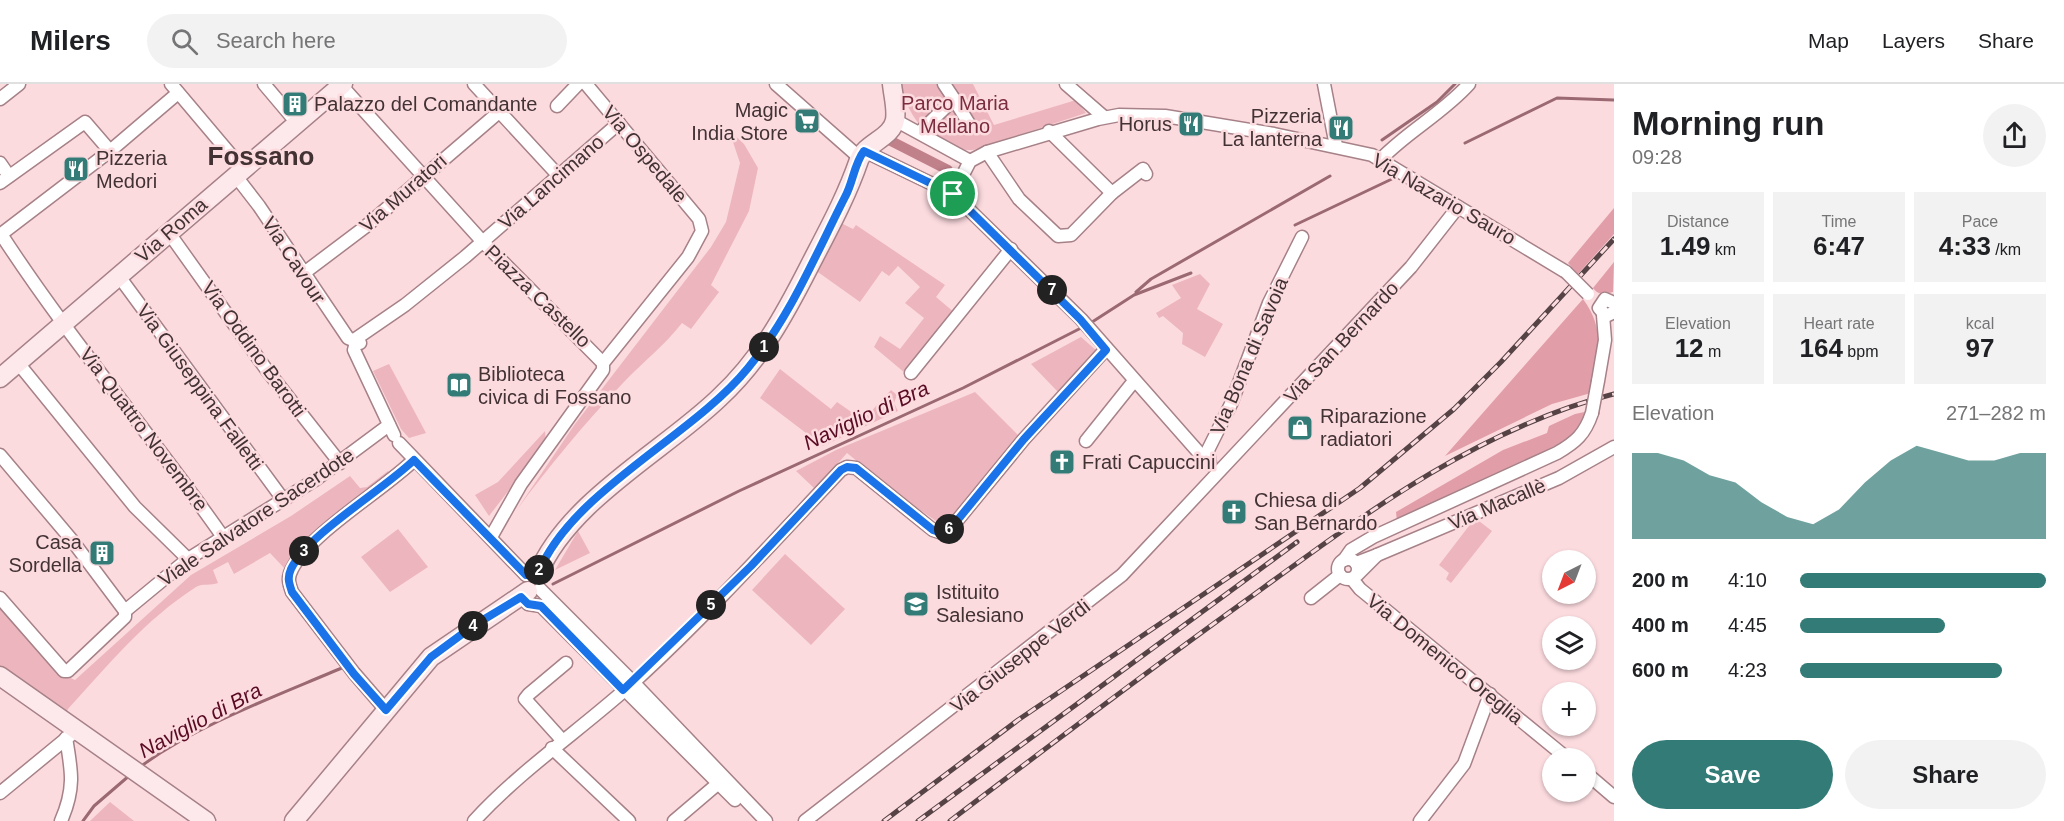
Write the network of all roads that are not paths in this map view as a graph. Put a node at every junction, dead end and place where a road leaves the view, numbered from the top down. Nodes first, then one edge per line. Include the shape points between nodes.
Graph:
1 (19, 84) edge
2 (264, 84) edge
3 (341, 84) edge
4 (474, 84) edge
5 (578, 84) edge
6 (586, 84) edge
7 (776, 84) edge
8 (892, 84) edge
9 (944, 84) edge
10 (1066, 84) edge
11 (1324, 84) edge
12 (1469, 84) edge
13 (175, 89) edge
14 (0, 99) edge
15 (954, 99) junction
16 (557, 106) dead end
17 (499, 112) junction
18 (1104, 117) junction
19 (895, 120) junction
20 (297, 123) junction
21 (619, 123) junction
22 (971, 127) dead end
23 (922, 130) dead end
24 (1049, 131) junction
25 (1336, 146) junction
26 (110, 152) junction
27 (987, 152) junction
28 (862, 154) junction
29 (1381, 159) junction
30 (970, 161) junction
31 (0, 163) edge
32 (238, 171) junction
33 (557, 174) junction
34 (1146, 174) dead end
35 (424, 177) junction
36 (5, 180) edge
37 (1112, 193) junction
38 (953, 194) junction
39 (1458, 207) junction
40 (169, 233) junction
41 (1, 234) edge
42 (1302, 237) dead end
43 (482, 241) junction
44 (1011, 249) junction
45 (304, 273) junction
46 (118, 275) junction
47 (1614, 303) edge
48 (1606, 310) edge
49 (64, 323) junction
50 (358, 341) junction
51 (1106, 350) junction
52 (18, 363) junction
53 (603, 363) junction
54 (911, 373) dead end
55 (0, 378) edge
56 (1134, 381) junction
57 (394, 434) junction
58 (1086, 441) dead end
59 (1614, 447) edge
60 (0, 455) edge
61 (414, 460) junction
62 (340, 463) junction
63 (1208, 463) junction
64 (1219, 473) junction
65 (282, 498) junction
66 (223, 537) junction
67 (491, 537) junction
68 (188, 559) junction
69 (1352, 569) junction
70 (531, 585) junction
71 (0, 598) edge
72 (1311, 598) dead end
73 (124, 610) junction
74 (566, 663) dead end
75 (0, 676) edge
76 (628, 686) junction
77 (1490, 694) junction
78 (386, 710) junction
79 (72, 734) junction
80 (557, 744) junction
81 (1555, 748) edge
82 (721, 781) junction
83 (1596, 782) edge
84 (0, 793) edge
85 (1614, 797) edge
86 (735, 801) dead end
87 (61, 821) edge
88 (206, 821) edge
89 (294, 821) edge
90 (474, 821) edge
91 (629, 821) edge
92 (675, 821) edge
93 (765, 821) edge
94 (805, 821) edge
95 (1420, 821) edge

1 - 14 street
2 - 20 street
3 - 20 street, Via Roma
3 - 35 street
4 - 17 street
5 - 16 street
6 - 21 street, Via Ospedale
7 - 28 street
8 - 19 street
9 - 15 street
10 - 18 street
11 - 25 street
12 - 29 street via 1451,104 1401,138
13 - 26 street
13 - 32 street, Via Cavour
15 - 22 street
15 - 23 street
17 - 33 street
17 - 35 street, Via Muratori
18 - 24 street, Via Nazario Sauro
18 - 25 street, Via Nazario Sauro via 1164,116
19 - 28 street via 889,131
19 - 30 street
20 - 32 street, Via Roma
21 - 33 street, Via Lancimano
21 - 53 street, Via Ospedale via 702,226 688,257
24 - 27 street, Via Nazario Sauro
24 - 37 street
25 - 29 street, Via Nazario Sauro
26 - 36 street via 85,122
26 - 41 street
27 - 30 street, Via Nazario Sauro
27 - 37 street via 1019,199 1058,236 1071,235
28 - 38 street
28 - 70 street via 849,191 796,295 747,369 719,399 627,472 568,527
29 - 39 street, Via Nazario Sauro
30 - 38 street
31 - 36 street
32 - 40 street, Via Roma
32 - 45 street, Via Cavour
33 - 43 street, Via Lancimano
34 - 37 street via 1143,169
35 - 43 street
35 - 45 street, Via Muratori
38 - 44 street
39 - 48 street, Via Nazario Sauro, bridge via 1566,272
39 - 64 street, Via San Bernardo via 1411,267
40 - 46 street, Via Roma
40 - 62 street, Via Oddino Barotti via 266,369
41 - 49 street, Via Quattro Novembre
42 - 63 street, Via Bona di Savoia via 1269,303 1231,404 1208,450
43 - 50 street, Piazza Castello
43 - 53 street, Piazza Castello
44 - 51 street
44 - 54 street
45 - 50 street, Via Cavour via 348,338
46 - 49 street, Via Roma
46 - 65 street, Via Giuseppina Falletti
47 - 48 street via 1605,299
48 - 69 street, bridge via 1605,340 1592,412 1578,441 1373,537 1351,550
49 - 52 street, Via Roma
49 - 66 street, Via Quattro Novembre
50 - 57 street via 354,350
51 - 56 street
51 - 76 street via 1024,439 951,528 942,533 933,530 856,468 847,467
52 - 55 street, Via Roma
52 - 68 street via 135,507
53 - 67 street via 603,370 520,484
56 - 58 street
56 - 63 street
57 - 61 street
57 - 62 street, Viale Salvatore Sacerdote
59 - 69 street, Via Macallè via 1559,478
60 - 73 street
61 - 67 street
61 - 78 street via 309,546 288,581 292,592 354,674
62 - 65 street, Viale Salvatore Sacerdote
63 - 64 street
64 - 94 street, Via Giuseppe Verdi via 1122,575
65 - 66 street, Viale Salvatore Sacerdote
66 - 68 street, Viale Salvatore Sacerdote
67 - 70 street
68 - 73 street, Viale Salvatore Sacerdote
69 - 72 street via 1338,568 1340,575
69 - 77 street, Via Domenico Oreglia via 1360,589
70 - 76 street
70 - 76 street via 528,604 541,606
70 - 78 street via 431,657
71 - 73 street, Viale Salvatore Sacerdote via 64,672 125,617
74 - 80 street via 525,699
75 - 79 street
76 - 80 street
76 - 82 street
77 - 81 street, Via Domenico Oreglia
77 - 95 street via 1464,764
78 - 89 street
79 - 84 street
79 - 87 street via 73,778 70,801
79 - 88 street via 138,771
80 - 90 street via 499,793
80 - 91 street
82 - 86 street
82 - 92 street
82 - 93 street
83 - 85 street

